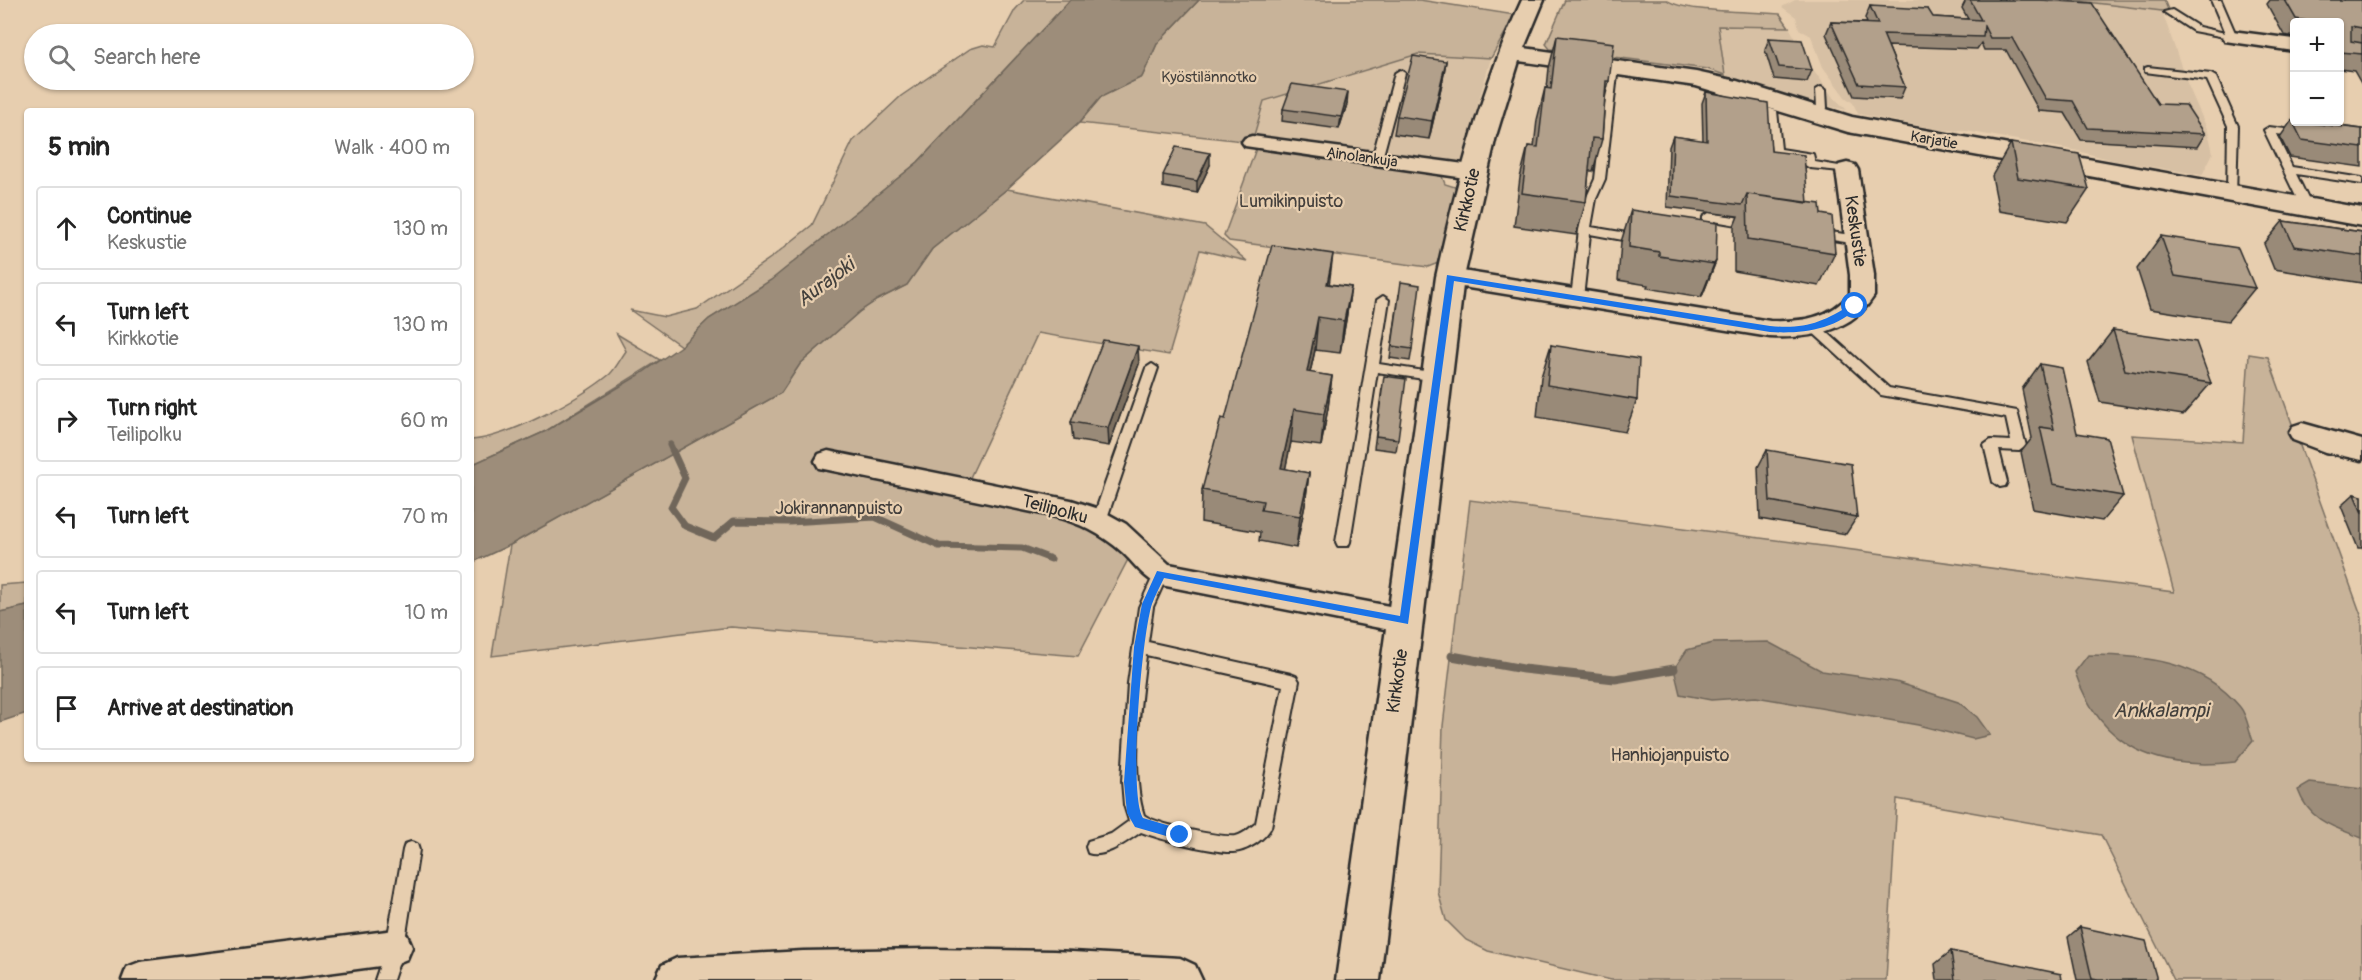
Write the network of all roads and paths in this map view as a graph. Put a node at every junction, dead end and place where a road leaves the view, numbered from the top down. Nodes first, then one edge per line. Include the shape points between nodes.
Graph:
1 (1533, 0) edge
2 (2216, 0) edge
3 (2169, 12) dead end
4 (2232, 37) junction
5 (2290, 44) edge
6 (1509, 53) junction
7 (1613, 66) junction
8 (2148, 70) dead end
9 (1400, 73) dead end
10 (1821, 90) dead end
11 (1731, 96) junction
12 (1819, 117) junction
13 (2315, 136) edge
14 (1252, 142) dead end
15 (1377, 159) junction
16 (1847, 170) joint
17 (2288, 170) junction
18 (1472, 172) junction
19 (2362, 181) edge
20 (2232, 194) junction
21 (2306, 207) junction
22 (2362, 217) edge
23 (1767, 226) edge
24 (1585, 230) junction
25 (1801, 231) edge
26 (1648, 240) edge
27 (1857, 240) junction
28 (1698, 248) edge
29 (1450, 277) junction
30 (1577, 298) junction
31 (1383, 300) dead end
32 (1814, 327) junction
33 (1372, 367) junction
34 (1152, 368) dead end
35 (1437, 377) junction
36 (2302, 433) dead end
37 (2362, 450) edge
38 (828, 461) dead end
39 (2000, 482) dead end
40 (1099, 521) junction
41 (1342, 542) dead end
42 (1161, 574) junction
43 (1405, 621) junction
44 (1140, 647) junction
45 (1139, 823) junction
46 (1094, 847) dead end
47 (411, 850) dead end
48 (396, 946) junction
49 (140, 980) edge
50 (384, 980) edge
51 (677, 980) edge
52 (1179, 980) edge
53 (1359, 980) edge

1 - 6 main road, Kirkkotie
2 - 4 lane
3 - 4 lane via 2196,29
4 - 5 street
6 - 7 main road, Karjatie
6 - 18 main road, Kirkkotie
7 - 11 main road, Karjatie
7 - 24 lane via 1600,179
8 - 20 lane via 2211,77 2233,126
9 - 15 lane
10 - 12 lane
11 - 12 main road, Karjatie
11 - 16 lane via 1772,111 1776,151 1809,156 1810,165
12 - 20 main road, Karjatie
13 - 17 lane via 2269,130
14 - 15 street, Ainolankuja
15 - 18 street, Ainolankuja
16 - 27 street, Keskustie
17 - 19 lane
17 - 21 lane
18 - 29 main road, Kirkkotie
20 - 21 main road, Karjatie
21 - 22 main road, Karjatie
23 - 28 lane via 1709,217 1708,249
24 - 26 lane
24 - 30 lane
25 - 27 lane
27 - 32 street, Keskustie via 1862,296 1844,315
29 - 30 street, Keskustie
29 - 35 main road, Kirkkotie
30 - 32 street, Keskustie via 1770,329 1794,331
31 - 33 lane
32 - 39 lane via 1885,392 2012,414 2019,446 1991,445
33 - 35 lane
33 - 41 lane
34 - 40 lane
35 - 43 main road, Kirkkotie
36 - 37 street
38 - 40 street, Teilipolku via 966,486
40 - 42 street, Teilipolku via 1136,544
42 - 43 street
42 - 44 lane via 1147,604
43 - 53 main road, Kirkkotie
44 - 45 lane via 1129,782 1133,813
44 - 45 lane via 1291,681 1263,827 1250,841 1233,846
45 - 46 lane via 1116,840
47 - 48 lane
48 - 49 street
48 - 50 lane
51 - 52 main road via 796,971 942,968

